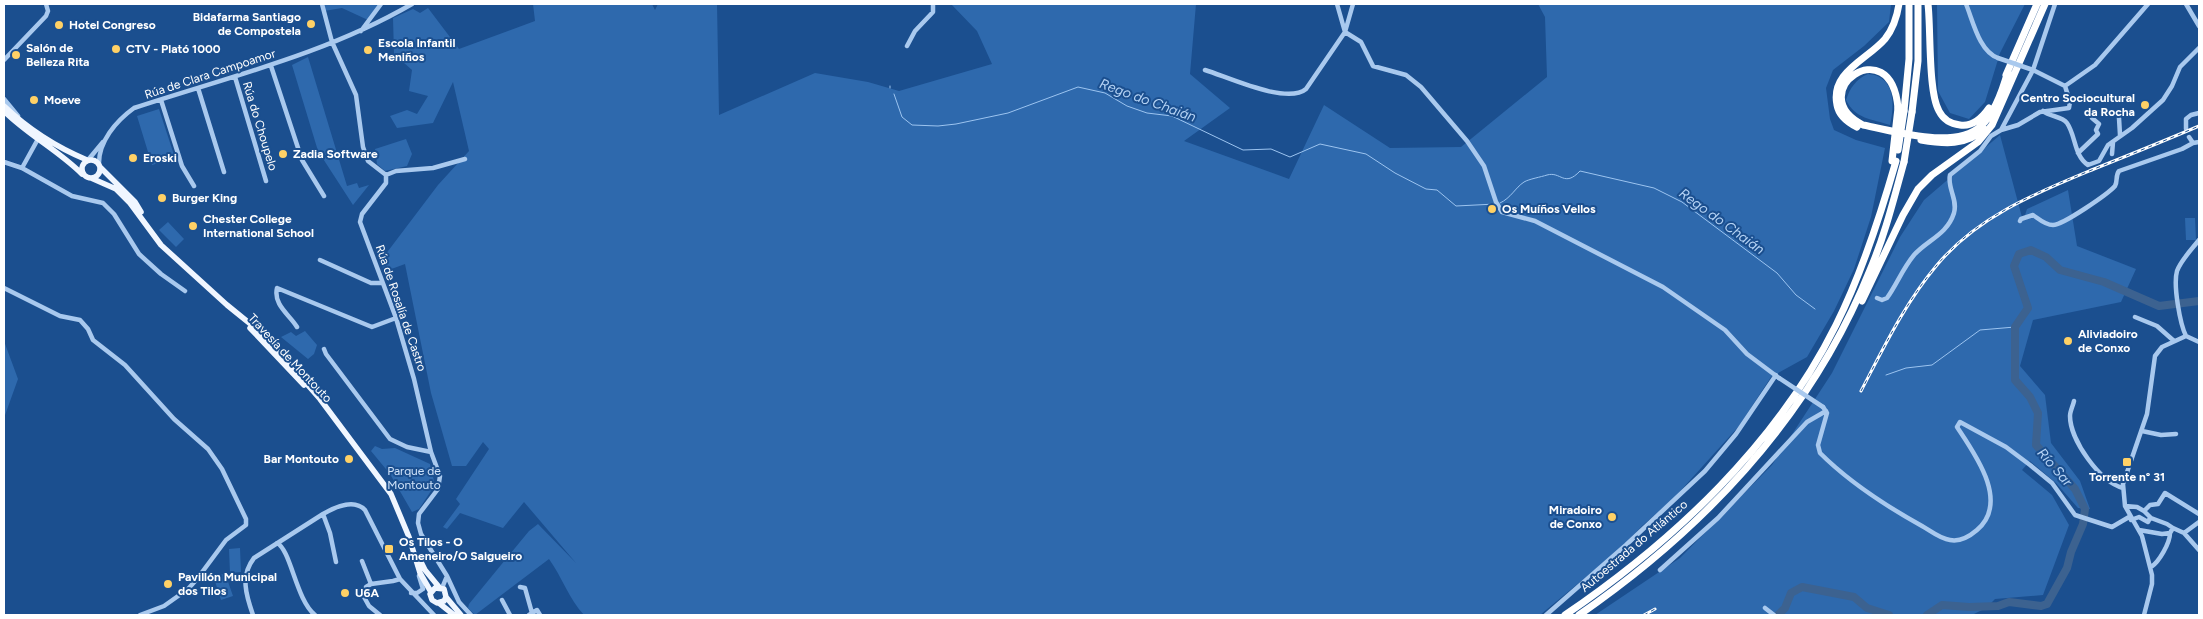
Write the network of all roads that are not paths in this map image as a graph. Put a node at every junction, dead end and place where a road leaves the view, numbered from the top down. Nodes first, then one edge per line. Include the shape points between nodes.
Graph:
1 (46, 4) edge
2 (322, 4) edge
3 (380, 4) edge
4 (412, 4) edge
5 (932, 4) edge
6 (1337, 4) edge
7 (1353, 4) edge
8 (1899, 4) edge
9 (1909, 4) edge
10 (1918, 4) edge
11 (1928, 4) edge
12 (1966, 4) edge
13 (2037, 4) edge
14 (2045, 4) edge
15 (2056, 4) edge
16 (2148, 4) edge
17 (2186, 4) edge
18 (2199, 26) edge
19 (361, 31) junction
20 (1345, 32) junction
21 (332, 42) junction
22 (907, 46) dead end
23 (2199, 48) edge
24 (4, 60) edge
25 (271, 66) junction
26 (1206, 70) dead end
27 (2033, 70) junction
28 (2008, 71) junction
29 (235, 76) junction
30 (2065, 86) junction
31 (198, 88) junction
32 (4, 99) edge
33 (161, 100) junction
34 (4, 106) edge
35 (2069, 108) junction
36 (1901, 110) junction
37 (4, 111) edge
38 (2044, 111) junction
39 (2199, 113) edge
40 (1996, 116) junction
41 (2092, 118) dead end
42 (2119, 118) dead end
43 (2065, 120) junction
44 (2186, 129) dead end
45 (2001, 130) junction
46 (2120, 135) junction
47 (39, 137) junction
48 (2189, 137) dead end
49 (106, 139) junction
50 (2113, 142) junction
51 (2199, 142) edge
52 (2193, 143) junction
53 (2078, 153) junction
54 (2112, 154) dead end
55 (465, 159) dead end
56 (88, 160) junction
57 (4, 162) edge
58 (1897, 162) junction
59 (99, 166) junction
60 (22, 168) junction
61 (224, 172) dead end
62 (82, 174) junction
63 (386, 175) junction
64 (91, 178) junction
65 (266, 180) dead end
66 (194, 186) dead end
67 (324, 196) dead end
68 (2020, 221) dead end
69 (150, 229) junction
70 (2199, 240) edge
71 (320, 260) dead end
72 (382, 282) junction
73 (4, 288) edge
74 (185, 291) dead end
75 (1876, 298) dead end
76 (2135, 317) dead end
77 (396, 318) junction
78 (297, 327) dead end
79 (2186, 336) junction
80 (2174, 341) junction
81 (2199, 342) edge
82 (324, 348) dead end
83 (1829, 357) junction
84 (1778, 376) junction
85 (2074, 401) dead end
86 (1825, 409) junction
87 (2142, 431) junction
88 (2176, 434) dead end
89 (431, 452) junction
90 (2123, 488) junction
91 (2125, 506) junction
92 (2144, 511) junction
93 (323, 514) junction
94 (2199, 514) edge
95 (2130, 518) junction
96 (2150, 518) junction
97 (2199, 522) edge
98 (2173, 528) junction
99 (2138, 530) junction
100 (2170, 533) junction
101 (2184, 533) junction
102 (410, 542) junction
103 (277, 543) junction
104 (2199, 550) edge
105 (362, 561) dead end
106 (336, 562) dead end
107 (2150, 567) junction
108 (1660, 570) dead end
109 (420, 573) junction
110 (447, 576) junction
111 (400, 578) junction
112 (371, 584) junction
113 (451, 584) junction
114 (440, 587) junction
115 (520, 587) dead end
116 (411, 592) junction
117 (430, 593) junction
118 (447, 595) junction
119 (457, 598) junction
120 (418, 599) junction
121 (502, 600) dead end
122 (438, 603) junction
123 (427, 608) junction
124 (1765, 608) dead end
125 (530, 614) edge
126 (1773, 614) edge
127 (140, 615) edge
128 (253, 615) edge
129 (313, 615) edge
130 (380, 615) edge
131 (434, 615) edge
132 (454, 615) edge
133 (461, 615) edge
134 (471, 615) edge
135 (510, 615) edge
136 (540, 615) edge
137 (1546, 615) edge
138 (1565, 615) edge
139 (1579, 615) edge
140 (2144, 615) edge

1 - 24 street via 46,16
2 - 21 street
3 - 19 street
4 - 19 street, Rúa de Clara Campoamor
5 - 22 street via 933,12 915,31
6 - 20 street
7 - 20 street
8 - 40 highway via 1896,18 1884,40 1839,82 1836,98 1843,118 1860,128 1940,143 1958,143 1975,136
9 - 36 highway, Autoestrada do Atlántico via 1909,59
10 - 58 highway, Autoestrada do Atlántico, bridge via 1918,60 1912,112
11 - 28 highway via 1933,90 1938,110 1949,122 1964,126 1978,121 1991,105
12 - 27 street, bridge via 1992,56
13 - 28 highway
14 - 40 highway
15 - 27 street
16 - 30 street via 2095,65
17 - 18 street
19 - 21 street, Rúa de Clara Campoamor
20 - 26 street via 1306,89 1295,95 1279,95
20 - 84 street via 1360,42 1373,66 1406,75 1421,87 1484,166 1497,205 1504,213 1535,221 1663,287 1726,330 1747,354
21 - 25 street, Rúa de Clara Campoamor
21 - 63 street via 356,96 368,161
23 - 46 street via 2180,67 2163,100
25 - 29 street, Rúa de Clara Campoamor
25 - 67 street via 302,160
27 - 30 street
27 - 45 street
28 - 36 highway via 1993,110 1982,125 1956,138 1863,125 1852,120 1844,110 1840,93 1849,77 1856,72 1876,69 1888,77 1897,92
29 - 31 street, Rúa de Clara Campoamor
29 - 65 street, Rúa do Choupelo
30 - 35 street
31 - 33 street, Rúa de Clara Campoamor
31 - 61 street
32 - 47 street
33 - 49 street, Rúa de Clara Campoamor via 134,108 124,115
33 - 66 street via 182,166
34 - 47 main road, Travesía de Montouto
35 - 38 street
35 - 43 street
36 - 58 highway, Autoestrada do Atlántico, bridge
37 - 47 main road, Travesía de Montouto via 20,127
38 - 43 street
38 - 45 street
39 - 44 street via 2186,119
40 - 83 highway via 1978,142 1918,189 1902,215 1868,289
41 - 53 street via 2099,124 2098,134
42 - 46 street
43 - 53 street
45 - 75 street via 1950,175 1955,200 1952,220 1932,242 1916,253 1887,298
46 - 50 street
47 - 56 main road, Travesía de Montouto
47 - 60 street
47 - 62 main road, Travesía de Montouto
48 - 52 street
49 - 56 street, Rúa de Clara Campoamor
49 - 59 street
50 - 53 street via 2099,160 2088,165
50 - 54 street
51 - 52 street
52 - 68 street via 2119,172 2114,187 2092,206 2058,224 2044,223 2033,215
55 - 63 street
56 - 59 main road, Travesía de Montouto
56 - 62 main road via 82,166
57 - 60 street
58 - 83 highway, Autoestrada do Atlántico via 1890,211 1872,268
58 - 138 highway, Autoestrada do Atlántico via 1863,266 1835,327 1800,387 1771,428 1701,505
59 - 64 main road via 98,175
59 - 69 main road, Travesía de Montouto via 134,202
60 - 74 street via 72,196 103,203 114,214 139,254
62 - 64 main road, Travesía de Montouto
63 - 72 street, Rúa de Rosalía de Castro via 386,183 362,214 360,222
64 - 69 main road, Travesía de Montouto via 116,189
69 - 102 main road, Travesía de Montouto via 161,245 264,335 320,399 391,494
70 - 79 street via 2177,272 2180,316
71 - 72 street via 370,282
72 - 77 street, Rúa de Rosalía de Castro
73 - 127 street via 60,316 80,320 93,340 125,365 174,419 208,449 222,469 246,519 242,531 226,540 188,589 164,606
76 - 80 street via 2157,326
77 - 78 street via 372,327 277,288 284,313 293,319
77 - 89 street, Rúa de Rosalía de Castro
79 - 80 street
79 - 81 street
80 - 87 street via 2162,347 2155,356
82 - 89 street via 390,439
83 - 139 highway, Autoestrada do Atlántico via 1777,433 1708,510 1666,549
84 - 86 street, bridge
84 - 137 street via 1705,471
85 - 90 street via 2071,422 2084,453 2111,483
86 - 95 street via 1818,445 1820,452 1880,502 1949,540 1972,534 1987,519 1991,505 1988,485 1957,427 1959,422 1968,424 2014,453 2052,484 2073,513 2080,517 2112,527
86 - 108 street via 1807,422 1718,518
87 - 88 street
87 - 90 street
89 - 110 street, Rúa de Rosalía de Castro via 440,476 438,488 419,514 418,523 421,534
90 - 91 street
91 - 92 street
91 - 95 street
92 - 94 street via 2158,504 2165,493
92 - 96 street
93 - 103 street
93 - 106 street
93 - 111 street via 341,505 362,506
95 - 96 street via 2139,517 2148,522
95 - 99 street
96 - 98 street
97 - 101 street
98 - 100 street
98 - 101 street
99 - 100 street
99 - 107 street
100 - 107 street via 2156,563
101 - 104 street
102 - 109 main road, Travesía de Montouto
102 - 114 main road, Travesía de Montouto via 424,570
103 - 128 street via 254,558 246,570 245,588
103 - 129 street via 284,549 299,592
105 - 112 street
107 - 140 street via 2152,584
109 - 116 street via 423,589
109 - 117 main road, Travesía de Montouto
110 - 113 street
110 - 114 street
111 - 112 street
111 - 116 street
112 - 130 street via 366,587 364,597
113 - 118 street
113 - 119 street
114 - 117 main road
114 - 118 main road
115 - 125 street via 524,588
116 - 120 street
117 - 120 street
117 - 122 main road via 432,600
118 - 119 street
118 - 122 main road
118 - 133 main road
119 - 134 street
120 - 123 street
121 - 135 street
122 - 123 street
122 - 131 street
122 - 132 main road
123 - 131 street
124 - 126 street
125 - 136 street via 537,610

